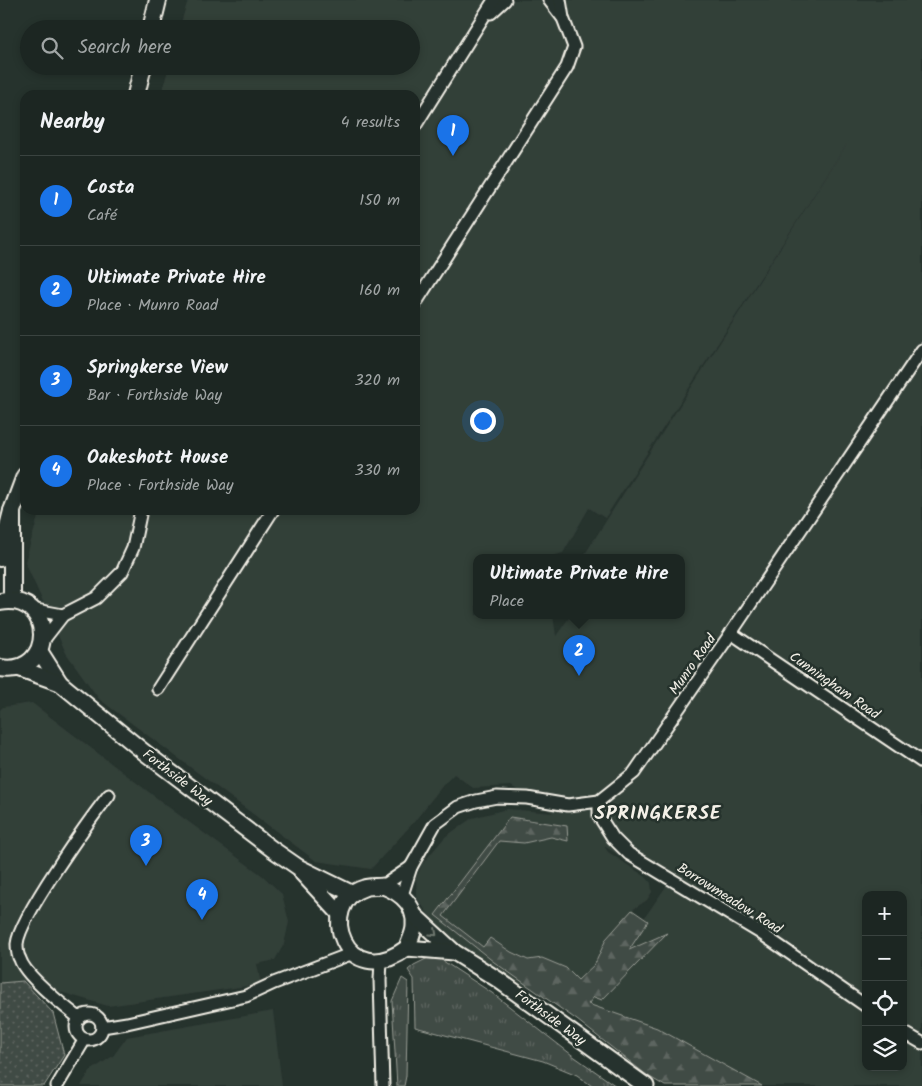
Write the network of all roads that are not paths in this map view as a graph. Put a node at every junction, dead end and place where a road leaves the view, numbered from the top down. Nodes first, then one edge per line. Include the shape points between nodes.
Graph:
1 (158, 0) edge
2 (494, 0) edge
3 (505, 0) edge
4 (549, 0) edge
5 (560, 0) edge
6 (563, 18) junction
7 (154, 20) edge
8 (482, 21) junction
9 (141, 75) edge
10 (137, 90) edge
11 (420, 118) edge
12 (420, 296) edge
13 (922, 350) edge
14 (20, 489) edge
15 (12, 511) junction
16 (140, 515) edge
17 (270, 515) edge
18 (0, 558) edge
19 (6, 602) edge
20 (31, 610) junction
21 (63, 615) junction
22 (731, 633) junction
23 (41, 646) junction
24 (6, 670) edge
25 (60, 684) junction
26 (158, 689) dead end
27 (922, 762) edge
28 (109, 795) dead end
29 (599, 801) junction
30 (411, 867) junction
31 (298, 868) junction
32 (383, 886) junction
33 (353, 894) junction
34 (402, 895) junction
35 (340, 914) junction
36 (413, 914) junction
37 (407, 948) junction
38 (454, 952) junction
39 (353, 954) junction
40 (381, 961) junction
41 (862, 1003) edge
42 (79, 1018) junction
43 (102, 1027) junction
44 (907, 1034) edge
45 (85, 1040) junction
46 (922, 1043) edge
47 (57, 1086) edge
48 (384, 1086) edge
49 (646, 1086) edge

1 - 7 main road
2 - 8 street
3 - 8 street
4 - 6 street
5 - 6 street
6 - 12 street via 574,47 567,67
8 - 11 street
9 - 10 main road
13 - 22 street, Munro Road
14 - 15 main road
15 - 18 main road
15 - 19 main road
16 - 21 street via 133,548 122,572 96,598
17 - 26 street
19 - 20 main road via 22,604
20 - 21 street
20 - 23 main road via 41,624
21 - 23 street
22 - 27 street, Cunningham Road
22 - 29 street, Munro Road via 634,773
23 - 24 main road via 31,661
23 - 25 street, Forthside Way
24 - 25 street, Forthside Way
25 - 31 street, Forthside Way
28 - 42 street via 45,888 17,943 20,960 38,984
29 - 30 street, Munro Road via 568,805 497,797 458,807 435,824
29 - 41 street, Borrowmeadow Road via 599,816 613,838 629,854 759,932
30 - 32 street, Munro Road
30 - 34 street, Munro Road
31 - 33 street, Forthside Way
31 - 35 street, Forthside Way
32 - 33 street via 363,888
32 - 34 street
33 - 35 street
34 - 36 street
35 - 39 street via 341,937
36 - 37 street via 414,927
36 -> 38 street, Forthside Way
37 - 38 street, Forthside Way
37 - 40 street
38 - 49 street, Forthside Way via 497,978
39 - 40 street via 364,960
39 - 43 street via 246,996
40 - 48 street
42 - 43 street via 93,1014
42 - 45 street via 76,1031
43 - 45 street via 98,1036
44 - 46 street
45 - 47 street

